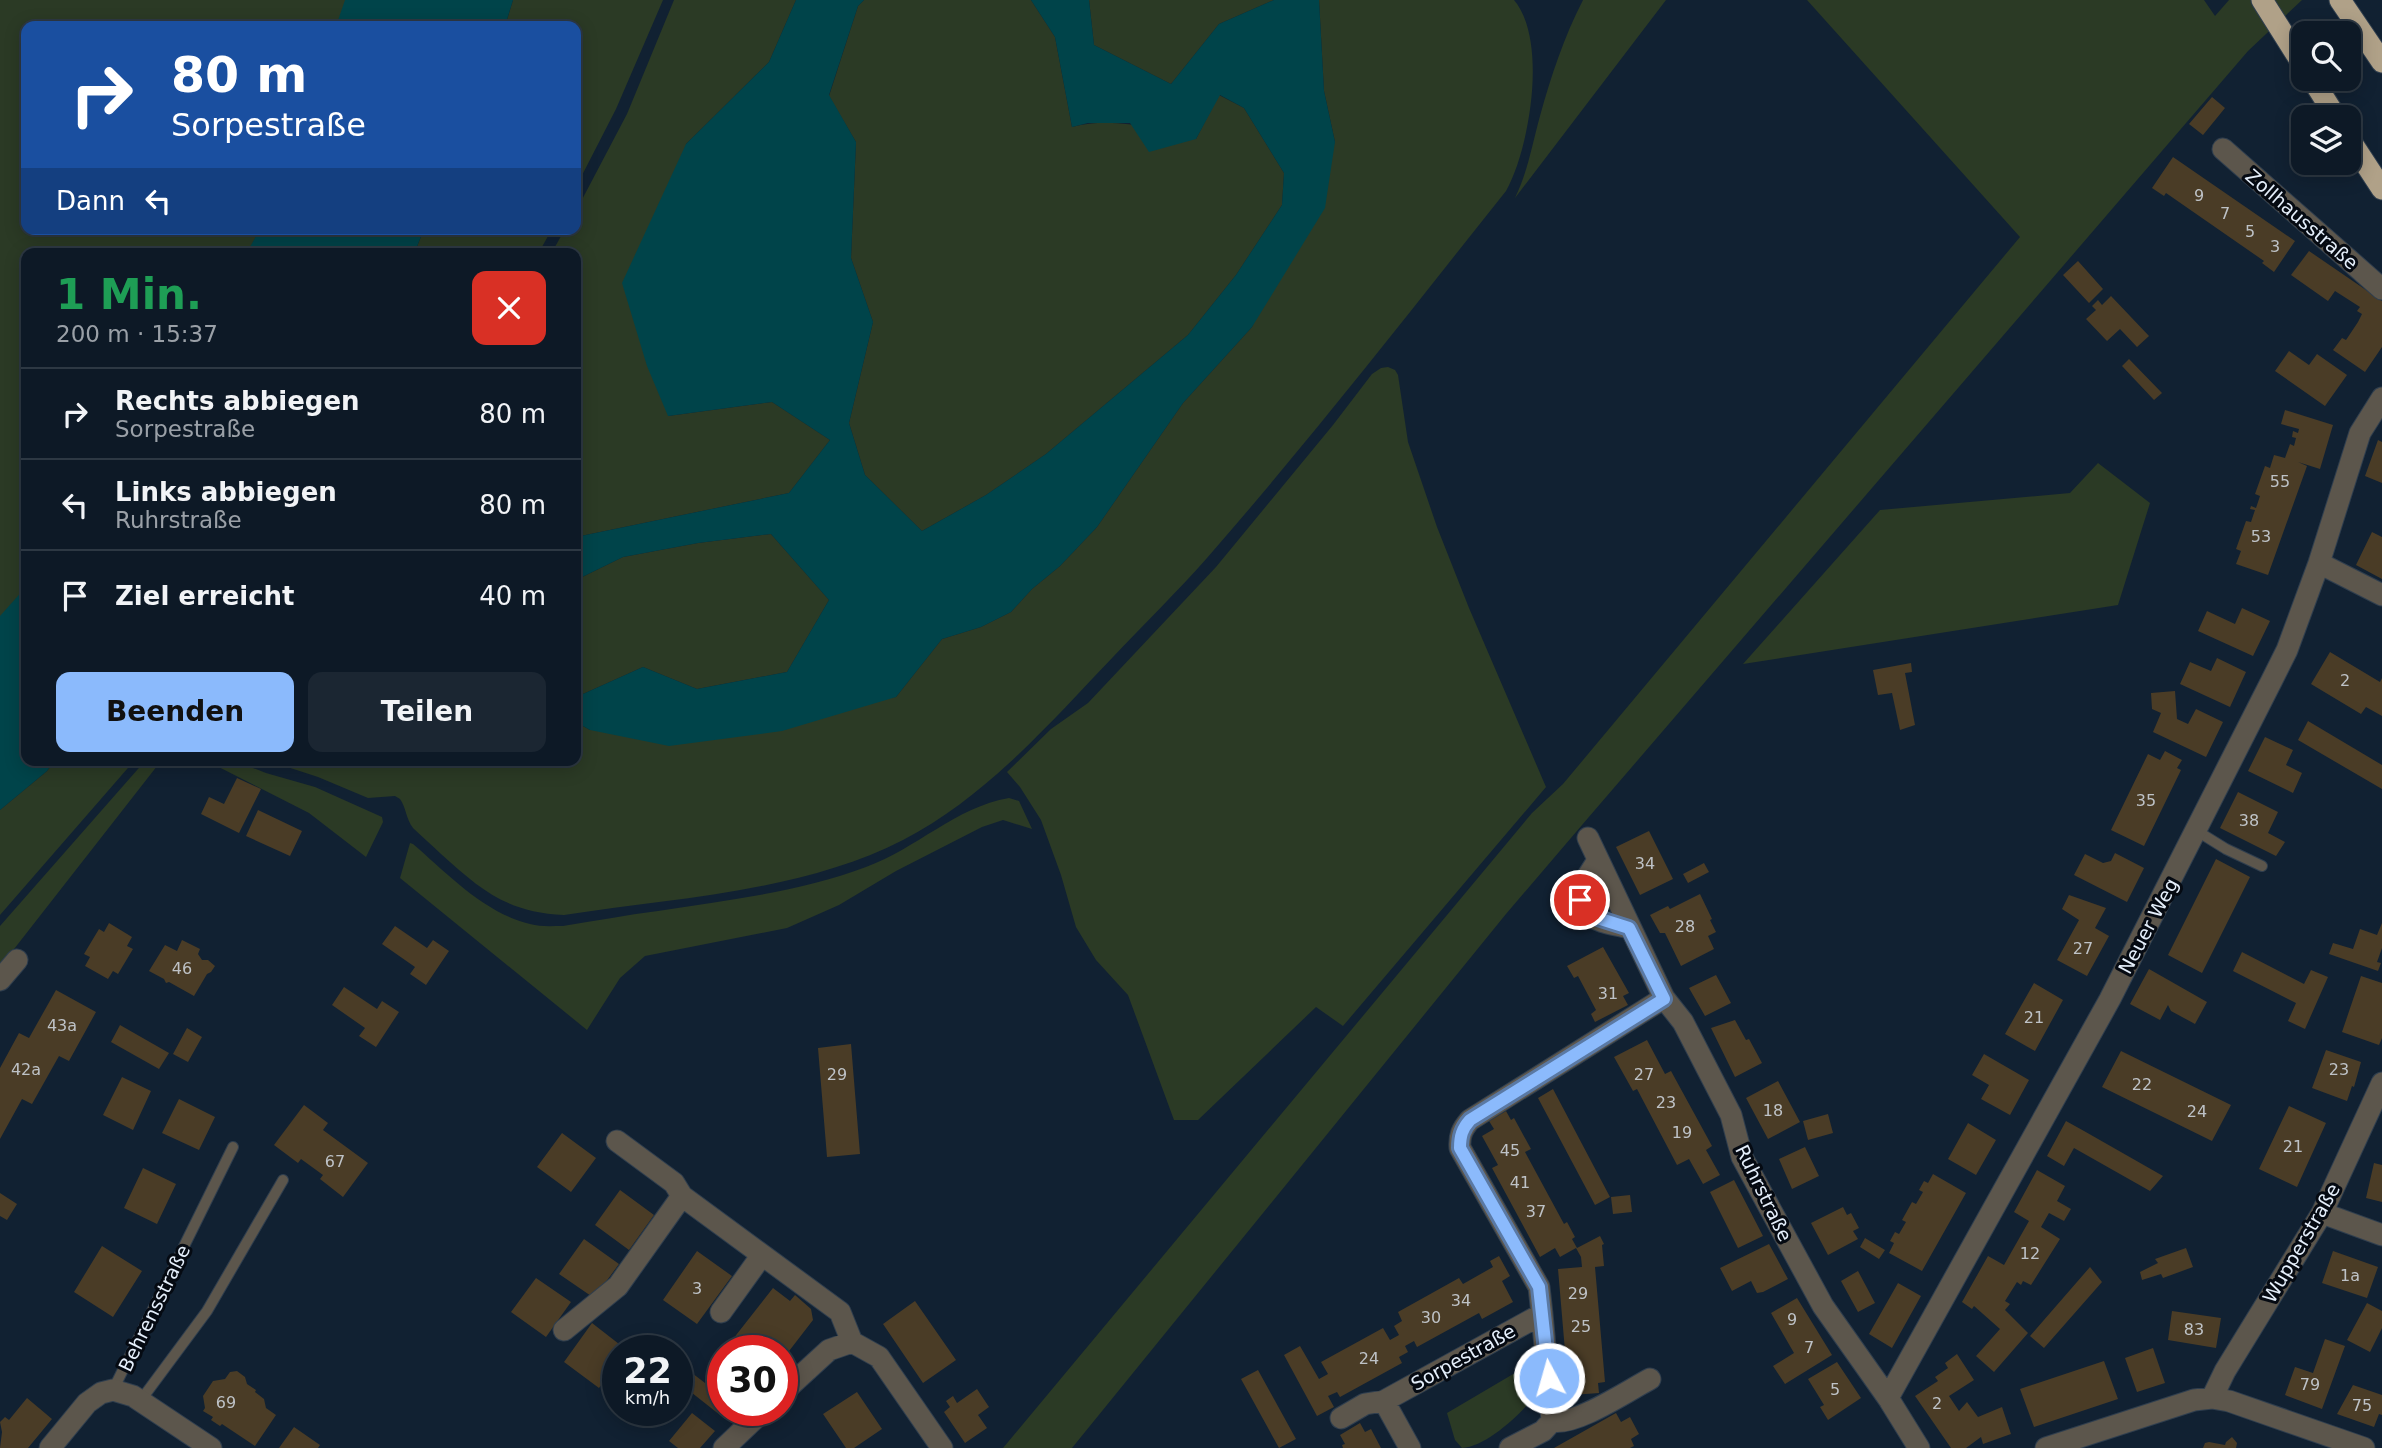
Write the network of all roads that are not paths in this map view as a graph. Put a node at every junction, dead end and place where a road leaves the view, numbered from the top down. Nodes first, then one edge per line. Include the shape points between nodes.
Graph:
1 (2262, 0) edge
2 (2340, 0) edge
3 (2291, 46) edge
4 (2382, 62) edge
5 (2222, 149) dead end
6 (2361, 156) edge
7 (2382, 189) edge
8 (2382, 289) edge
9 (2382, 398) edge
10 (2319, 563) junction
11 (2382, 595) edge
12 (2197, 831) junction
13 (1588, 838) dead end
14 (1598, 860) junction
15 (2262, 866) dead end
16 (1629, 928) junction
17 (17, 960) dead end
18 (0, 980) edge
19 (1664, 999) junction
20 (2382, 1083) edge
21 (617, 1141) dead end
22 (233, 1147) dead end
23 (283, 1180) dead end
24 (682, 1196) junction
25 (2322, 1213) junction
26 (2382, 1235) edge
27 (762, 1255) junction
28 (721, 1312) dead end
29 (1542, 1314) junction
30 (564, 1330) dead end
31 (852, 1342) junction
32 (798, 1378) edge
33 (1650, 1379) dead end
34 (113, 1390) junction
35 (1888, 1398) junction
36 (2211, 1398) junction
37 (141, 1401) junction
38 (1384, 1401) junction
39 (1341, 1418) dead end
40 (1552, 1421) junction
41 (747, 1426) edge
42 (50, 1448) edge
43 (211, 1448) edge
44 (724, 1448) edge
45 (942, 1448) edge
46 (1410, 1448) edge
47 (1510, 1448) edge
48 (1919, 1448) edge
49 (2046, 1448) edge
50 (2364, 1448) edge

1 - 3 highway
2 - 4 highway
5 - 8 street, Zollhausstraße
6 - 7 highway
9 - 10 street, Neuer Weg via 2360,433
10 - 11 street
10 - 12 street, Neuer Weg via 2287,650
12 - 15 lane
12 - 35 street, Neuer Weg via 2110,999
13 - 14 street, Ruhrstraße
14 - 16 street, Ruhrstraße
14 - 16 street via 1580,890 1583,909 1594,918
16 - 19 street, Ruhrstraße
17 - 18 street
19 - 29 street, Sorpestraße via 1470,1120 1461,1133 1460,1148 1539,1287
19 - 35 street, Ruhrstraße via 1683,1022 1731,1115 1742,1157 1823,1306
20 - 25 street, Wupperstraße
21 - 24 street via 674,1183
22 - 34 lane, Behrensstraße
23 - 37 lane via 207,1311
24 - 27 street
24 - 30 street via 618,1286
25 - 26 street
25 - 36 street, Wupperstraße
27 - 28 street
27 - 31 street via 840,1312
29 - 38 street, Sorpestraße
29 - 40 street, Sorpestraße
31 - 32 street via 829,1350
31 - 45 street via 879,1357
33 - 40 street via 1576,1418
34 - 37 street
34 - 42 street, Behrensstraße via 87,1403
35 - 48 street, Ruhrstraße
36 - 49 street
36 - 50 street
37 - 43 street
38 - 39 street, Sorpestraße via 1365,1404
38 - 46 street
40 - 47 street via 1544,1431
41 - 44 street

